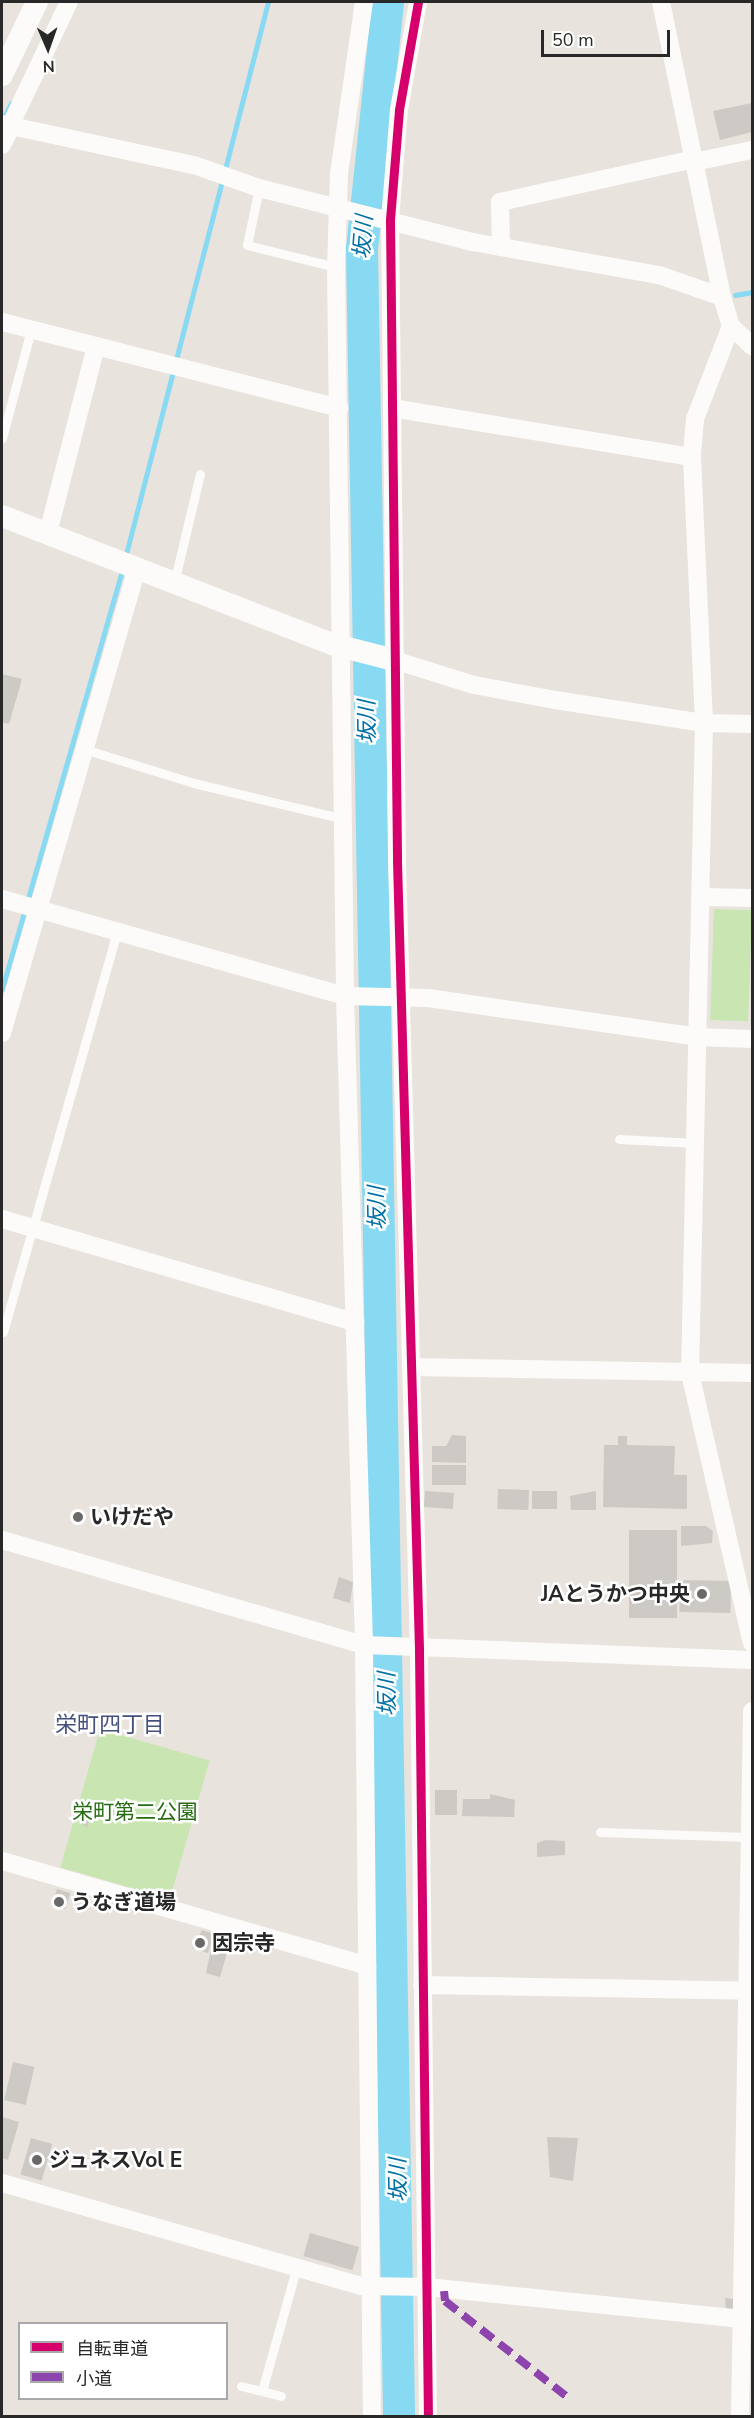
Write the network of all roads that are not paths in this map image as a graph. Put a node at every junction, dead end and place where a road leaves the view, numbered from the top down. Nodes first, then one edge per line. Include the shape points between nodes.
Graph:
1 (37, 2) edge
2 (69, 2) edge
3 (364, 2) edge
4 (418, 2) edge
5 (661, 2) edge
6 (2, 75) edge
7 (7, 126) edge
8 (2, 145) edge
9 (753, 150) edge
10 (694, 161) junction
11 (259, 188) junction
12 (340, 209) junction
13 (387, 220) junction
14 (501, 247) junction
15 (336, 267) junction
16 (722, 297) junction
17 (2, 322) edge
18 (731, 326) junction
19 (31, 330) junction
20 (96, 346) junction
21 (753, 346) edge
22 (339, 408) junction
23 (392, 408) junction
24 (2, 438) edge
25 (693, 457) junction
26 (200, 474) dead end
27 (2, 516) edge
28 (48, 533) junction
29 (128, 565) junction
30 (174, 583) junction
31 (345, 646) junction
32 (390, 659) junction
33 (704, 723) junction
34 (753, 724) edge
35 (84, 749) junction
36 (344, 819) junction
37 (703, 897) junction
38 (753, 898) edge
39 (2, 899) edge
40 (30, 907) junction
41 (117, 933) junction
42 (345, 996) junction
43 (401, 996) junction
44 (2, 1033) edge
45 (698, 1037) junction
46 (753, 1039) edge
47 (619, 1139) dead end
48 (696, 1143) junction
49 (2, 1219) edge
50 (31, 1228) junction
51 (355, 1322) junction
52 (3, 1332) dead end
53 (412, 1367) junction
54 (690, 1373) junction
55 (753, 1373) edge
56 (2, 1540) edge
57 (753, 1643) edge
58 (367, 1645) junction
59 (415, 1650) junction
60 (753, 1660) edge
61 (753, 1711) edge
62 (600, 1833) dead end
63 (749, 1836) junction
64 (2, 1861) edge
65 (367, 1966) junction
66 (422, 1985) junction
67 (749, 1991) edge
68 (2, 2182) edge
69 (296, 2269) junction
70 (371, 2286) junction
71 (427, 2287) junction
72 (747, 2320) edge
73 (241, 2386) dead end
74 (262, 2391) junction
75 (281, 2396) dead end
76 (372, 2416) edge
77 (428, 2416) edge
78 (740, 2416) edge

1 - 6 street
2 - 7 street
3 - 12 street
4 - 13 street via 399,110
5 - 10 street
7 - 8 street
7 - 11 street via 194,165
9 - 10 street
10 - 14 street via 500,202
10 - 16 street
11 - 12 street
11 - 15 lane via 247,245
12 - 13 street
12 - 15 street
13 - 14 street
13 - 23 street
14 - 16 street via 659,275
15 - 22 street
16 - 18 street
17 - 19 street
18 - 21 street
18 - 25 street via 695,419
19 - 20 street
19 - 24 lane
20 - 22 street
20 - 28 street
22 - 31 street
23 - 25 street
23 - 32 street
25 - 33 street
26 - 30 lane
27 - 28 street
28 - 29 street
29 - 30 street
29 - 35 street
30 - 31 street
31 - 32 street
31 - 36 street
32 - 33 street via 474,685
32 - 43 street
33 - 34 street
33 - 37 street
35 - 36 lane via 194,783
35 - 40 street
36 - 42 street
37 - 38 street
37 - 45 street
39 - 40 street
40 - 41 street
40 - 44 street
41 - 42 street
41 - 50 lane
42 - 43 street
42 - 51 street
43 - 45 street
43 - 53 street
45 - 46 street
45 - 48 street
47 - 48 lane
48 - 54 street
49 - 50 street
50 - 51 street
50 - 52 lane
51 - 58 street
53 - 54 street
53 - 59 street
54 - 55 street
54 - 57 street
56 - 58 street
58 - 59 street
58 - 65 street
59 - 60 street
59 - 66 street
61 - 63 street
62 - 63 lane
63 - 67 street
64 - 65 street
65 - 70 street
66 - 67 street
66 - 71 street
67 - 72 street
68 - 69 street
69 - 70 street
69 - 74 lane
70 - 71 street
70 - 76 street
71 - 72 street
71 - 77 street
72 - 78 street
73 - 74 lane
74 - 75 lane

